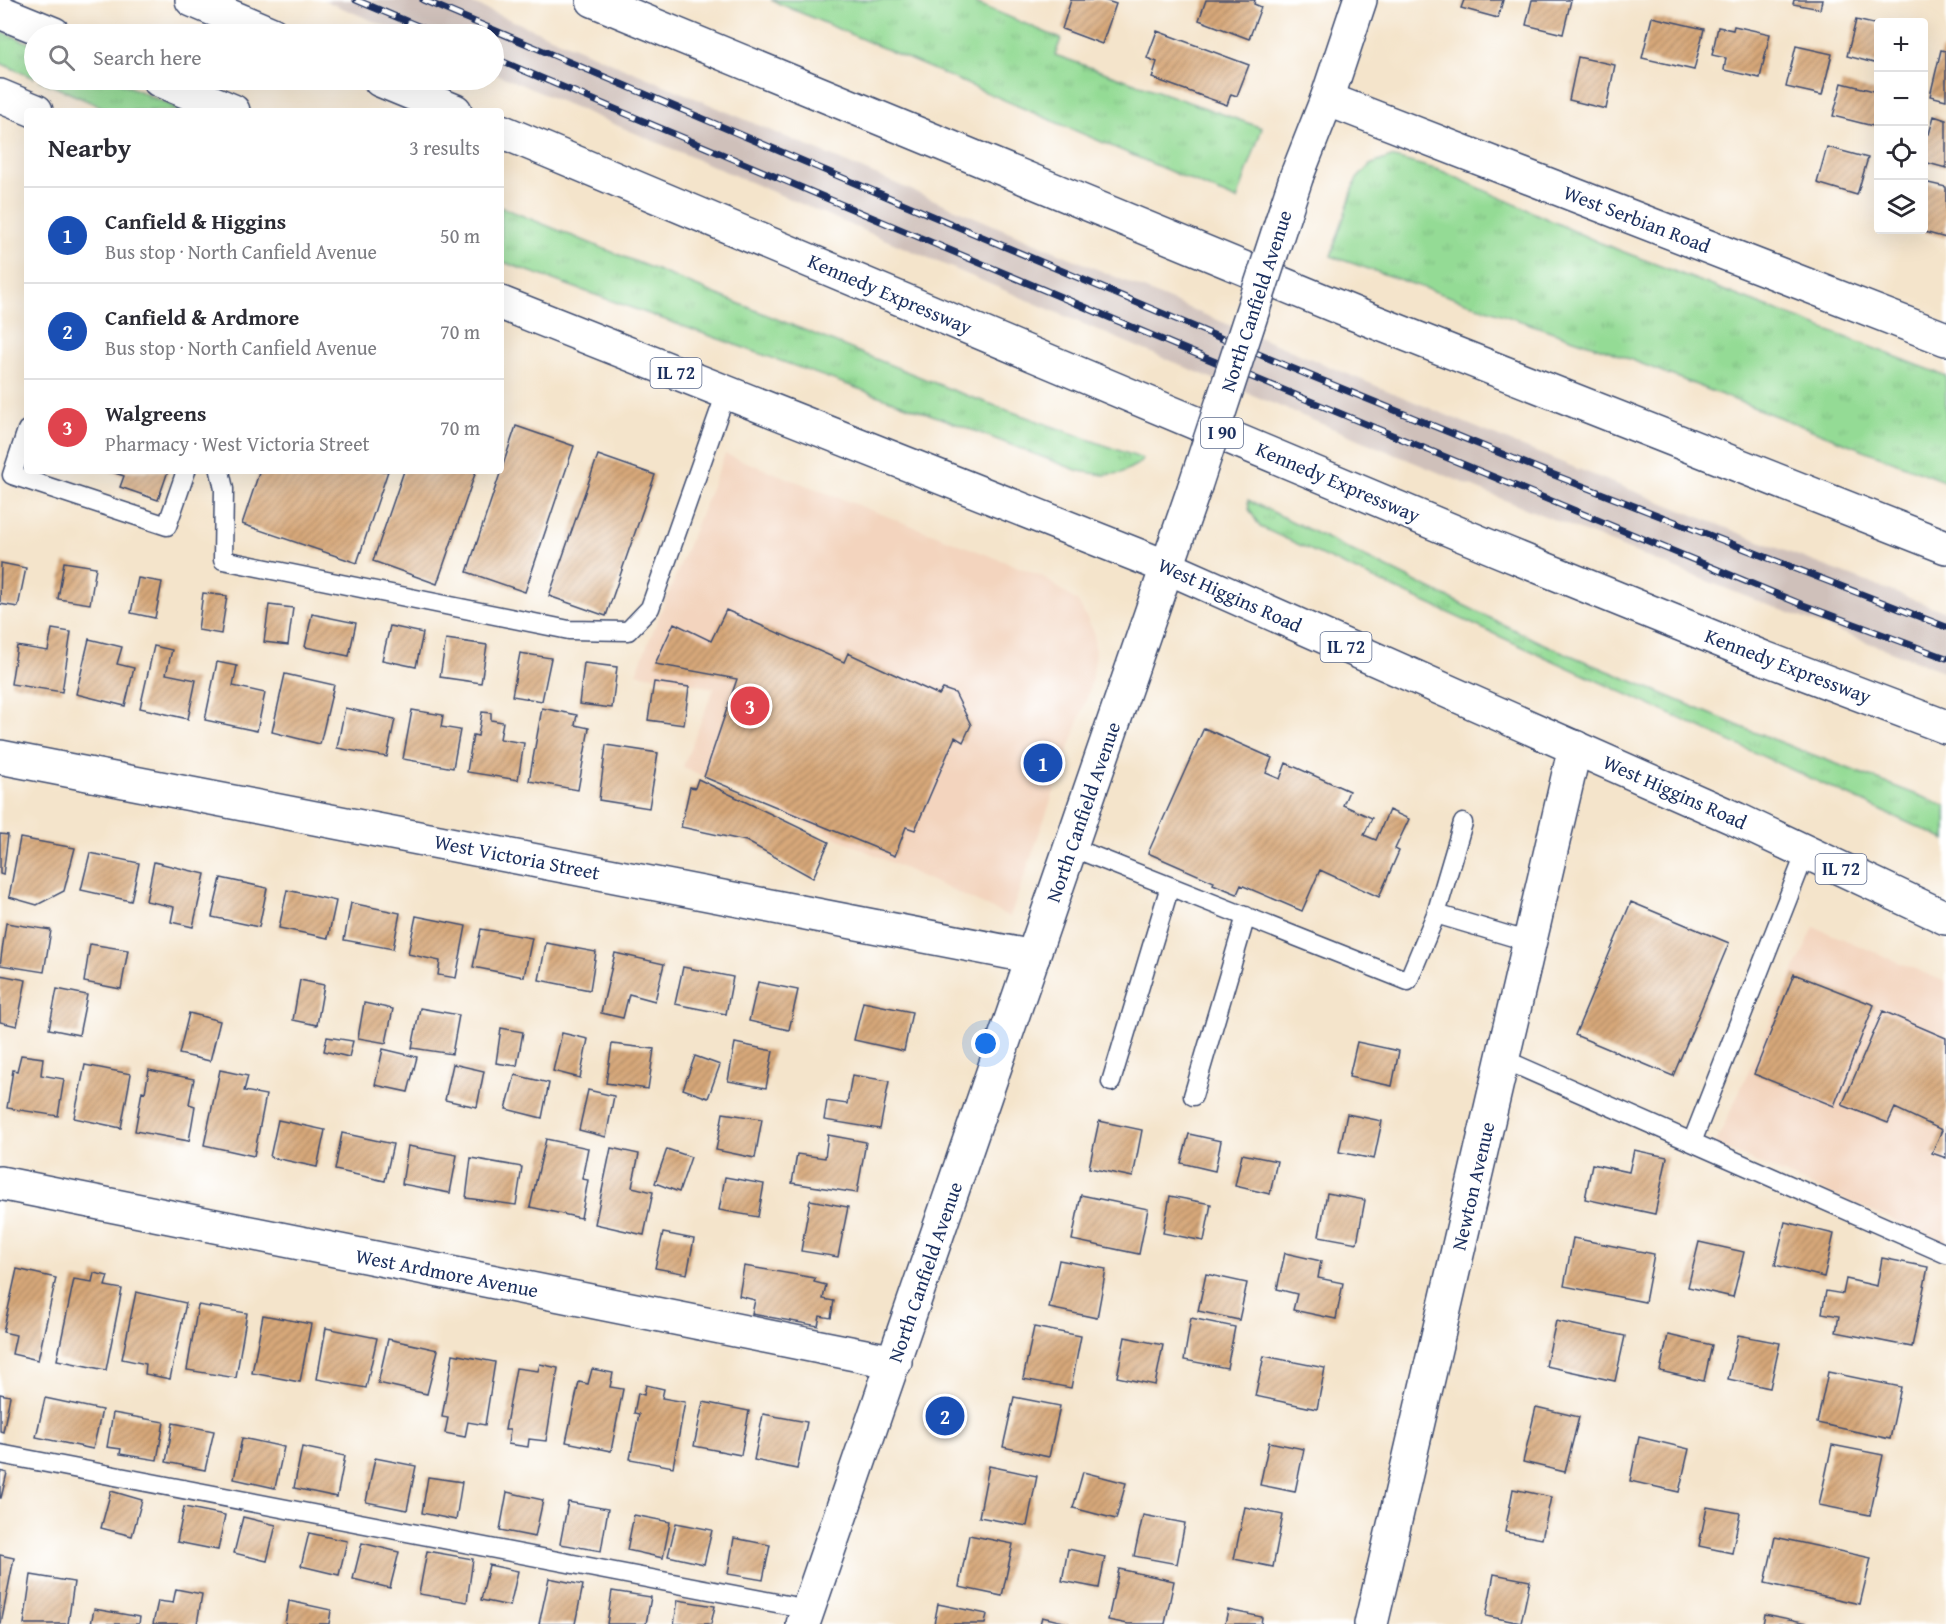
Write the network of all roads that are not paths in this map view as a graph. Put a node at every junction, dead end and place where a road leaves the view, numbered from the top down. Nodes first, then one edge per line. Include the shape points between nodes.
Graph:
1 (192, 0) edge
2 (593, 0) edge
3 (1360, 0) edge
4 (0, 12) edge
5 (29, 24) edge
6 (248, 24) edge
7 (183, 90) edge
8 (404, 90) edge
9 (0, 96) edge
10 (1327, 99) junction
11 (29, 108) edge
12 (226, 108) edge
13 (447, 108) edge
14 (504, 131) edge
15 (504, 304) edge
16 (1946, 339) edge
17 (726, 393) junction
18 (24, 439) edge
19 (185, 474) edge
20 (221, 474) edge
21 (1946, 547) edge
22 (1167, 567) junction
23 (1946, 727) edge
24 (1575, 747) junction
25 (0, 757) edge
26 (1463, 823) dead end
27 (1071, 847) junction
28 (1806, 852) junction
29 (1170, 886) junction
30 (1436, 914) junction
31 (1246, 916) junction
32 (1946, 918) edge
33 (1530, 942) junction
34 (1033, 957) junction
35 (1503, 1059) junction
36 (1111, 1082) dead end
37 (1193, 1096) dead end
38 (1692, 1142) junction
39 (0, 1183) edge
40 (1946, 1254) edge
41 (895, 1362) junction
42 (0, 1454) edge
43 (806, 1617) edge
44 (1371, 1624) edge

1 - 6 main road
2 - 21 main road via 1354,314
3 - 10 main road, North Canfield Avenue
4 - 5 main road
7 - 12 main road
8 - 13 main road
9 - 11 main road
10 - 16 main road, West Serbian Road
10 - 22 main road, North Canfield Avenue, bridge via 1297,175
14 - 23 main road, Kennedy Expressway / I 90 via 1498,550
15 - 17 main road, West Higgins Road / IL 72
17 - 20 lane via 650,608 628,631 569,630 223,560
17 - 22 main road, West Higgins Road / IL 72
18 - 19 lane via 12,475 168,526
22 - 24 main road, West Higgins Road / IL 72
22 - 27 main road, North Canfield Avenue
24 - 28 main road, West Higgins Road / IL 72
24 - 33 main road, Newton Avenue
25 - 34 main road, West Victoria Street
26 - 30 lane
27 - 29 lane
27 - 34 main road, North Canfield Avenue
28 - 32 main road, West Higgins Road / IL 72
28 - 38 lane
29 - 31 lane
29 - 36 lane
30 - 31 lane via 1408,981
30 - 33 lane
31 - 37 lane
33 - 35 main road, Newton Avenue
34 - 41 main road, North Canfield Avenue
35 - 38 lane
35 - 44 main road, Newton Avenue
38 - 40 lane
39 - 41 main road, West Ardmore Avenue
41 - 43 main road, North Canfield Avenue
42 - 43 lane

